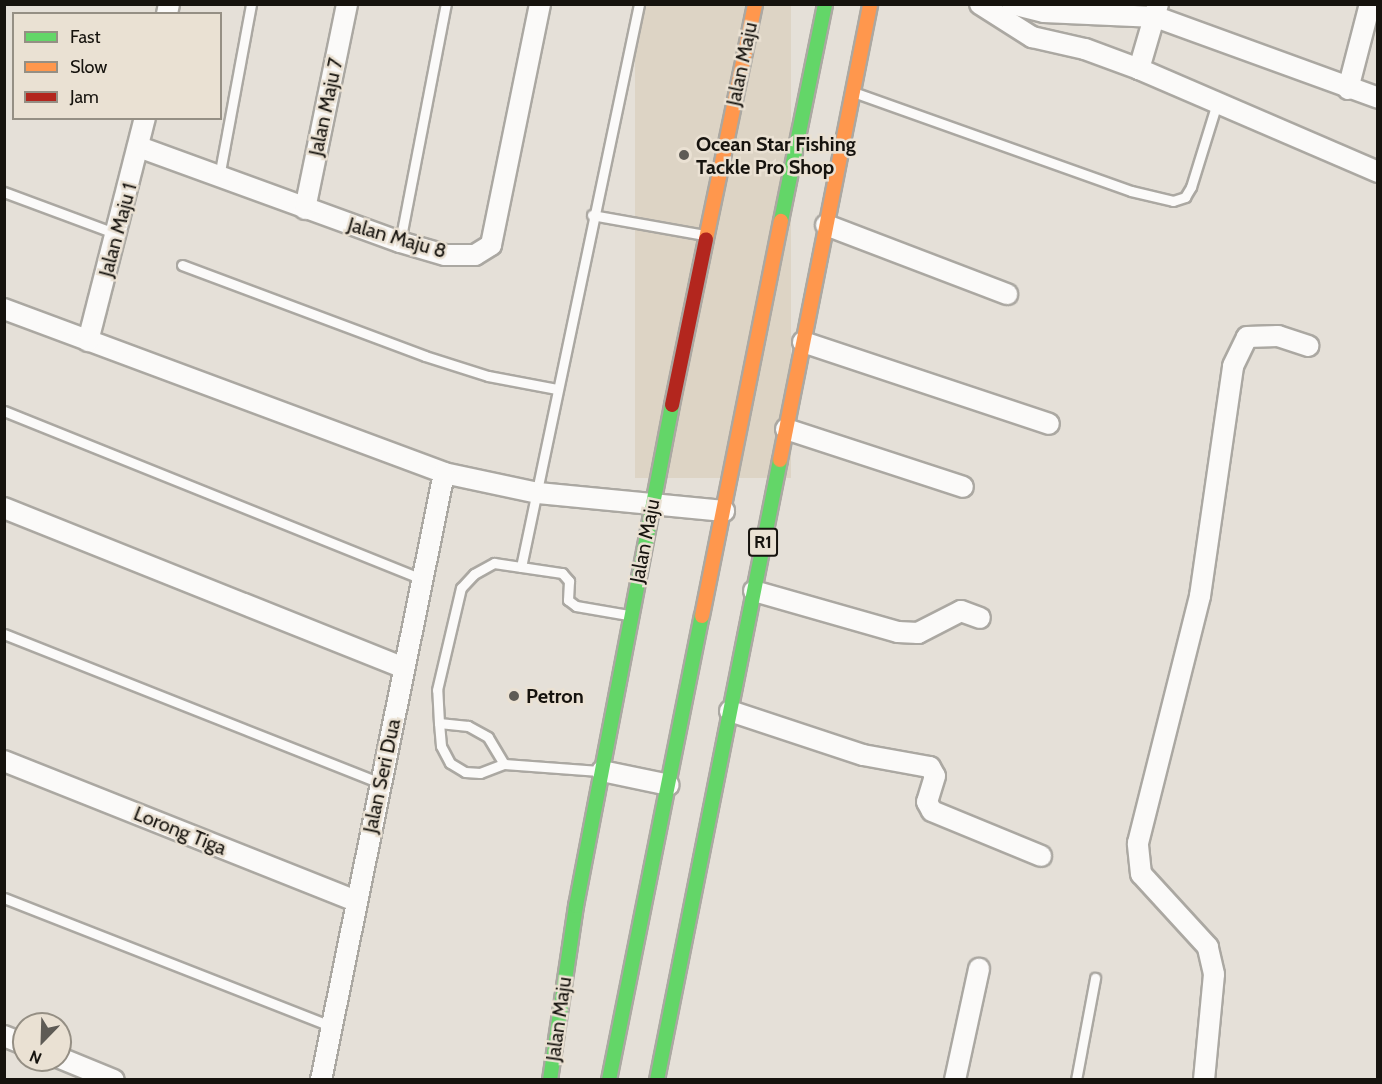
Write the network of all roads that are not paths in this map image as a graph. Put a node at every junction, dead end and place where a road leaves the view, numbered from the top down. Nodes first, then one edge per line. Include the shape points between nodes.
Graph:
1 (252, 4) edge
2 (347, 4) edge
3 (446, 4) edge
4 (540, 4) edge
5 (639, 4) edge
6 (755, 4) edge
7 (825, 4) edge
8 (870, 4) edge
9 (980, 4) edge
10 (1012, 4) edge
11 (1370, 4) edge
12 (1045, 8) edge
13 (1157, 11) edge
14 (1139, 69) junction
15 (1348, 89) junction
16 (852, 92) junction
17 (1377, 98) edge
18 (1217, 104) junction
19 (145, 120) edge
20 (140, 147) junction
21 (1377, 172) edge
22 (219, 177) junction
23 (4, 192) edge
24 (305, 209) junction
25 (592, 215) junction
26 (826, 225) junction
27 (117, 234) junction
28 (707, 236) junction
29 (400, 242) junction
30 (182, 265) dead end
31 (1007, 294) dead end
32 (4, 309) edge
33 (88, 341) junction
34 (803, 342) junction
35 (1308, 346) dead end
36 (557, 389) junction
37 (4, 411) edge
38 (1049, 424) dead end
39 (786, 429) junction
40 (781, 453) junction
41 (444, 473) junction
42 (963, 487) dead end
43 (538, 493) junction
44 (651, 504) junction
45 (758, 505) dead end
46 (4, 508) edge
47 (735, 516) junction
48 (749, 537) dead end
49 (520, 567) junction
50 (422, 579) junction
51 (753, 596) junction
52 (631, 615) junction
53 (980, 618) dead end
54 (4, 634) edge
55 (404, 668) junction
56 (730, 711) junction
57 (439, 723) junction
58 (4, 761) edge
59 (504, 764) junction
60 (602, 771) junction
61 (380, 783) junction
62 (669, 784) junction
63 (1041, 856) dead end
64 (4, 898) edge
65 (356, 902) junction
66 (979, 969) dead end
67 (1095, 978) dead end
68 (330, 1026) junction
69 (72, 1063) edge
70 (114, 1080) edge
71 (321, 1080) edge
72 (550, 1080) edge
73 (609, 1080) edge
74 (657, 1080) edge
75 (955, 1080) edge
76 (1076, 1080) edge
77 (1204, 1080) edge

1 - 22 lane
2 - 24 street, Jalan Maju 7
3 - 29 lane
4 - 29 street, Jalan Maju 8 via 490,245 475,255 445,255
5 - 25 lane
6 - 28 main road, Jalan Maju
7 - 47 main road, R1
8 - 16 main road, R1
9 - 14 street via 1032,37 1084,49
10 - 12 street
11 - 15 street
12 - 13 street
13 - 14 street
13 - 15 street
14 - 18 street
15 - 17 street
16 - 18 lane via 1131,191 1173,201 1185,197 1191,187
16 - 26 main road, R1
18 - 21 street
19 - 20 street, Jalan Maju 1
20 - 22 street, Jalan Maju 8
20 - 27 street, Jalan Maju 1
22 - 24 street, Jalan Maju 8
23 - 27 lane
24 - 29 street, Jalan Maju 8
25 - 28 lane
25 - 36 lane
26 - 31 street
26 - 34 main road, R1
27 - 33 street, Jalan Maju 1
28 - 44 main road, Jalan Maju
30 - 36 lane via 425,356 488,376
32 - 33 street
33 - 41 street
34 - 38 street
34 - 39 main road, R1
35 - 77 street via 1278,336 1247,337 1233,366 1200,596 1138,843 1141,874 1208,947 1214,974
36 - 43 lane
37 - 50 lane
39 - 40 main road, R1
39 - 42 street
40 - 45 main road
40 - 51 main road, R1
41 - 43 street
41 - 50 street, Jalan Seri Dua
43 - 44 street
43 - 49 lane
44 - 47 street
44 - 52 main road, Jalan Maju
46 - 55 street
47 - 62 main road, R1
48 - 51 main road
49 - 52 lane via 562,573 569,581 568,600 576,606
49 - 57 lane via 494,563 474,574 461,588 437,690
50 - 55 street, Jalan Seri Dua
51 - 53 street via 898,632 918,633 953,613
51 - 56 main road, R1
52 - 60 main road, Jalan Maju
54 - 61 lane
55 - 61 street, Jalan Seri Dua
56 - 63 street via 863,755 930,767 935,776 927,802 932,811
56 - 74 main road, R1
57 - 59 lane via 468,726 488,737
57 - 59 lane via 441,746 450,763 465,772 480,772
58 - 65 street, Lorong Tiga
59 - 60 lane
60 - 62 street
60 - 72 main road, Jalan Maju via 576,906
61 - 65 street, Jalan Seri Dua
62 - 73 main road, R1
64 - 68 lane
65 - 68 street, Jalan Seri Dua
66 - 75 street
67 - 76 lane
68 - 71 street, Jalan Seri Dua
69 - 70 street

